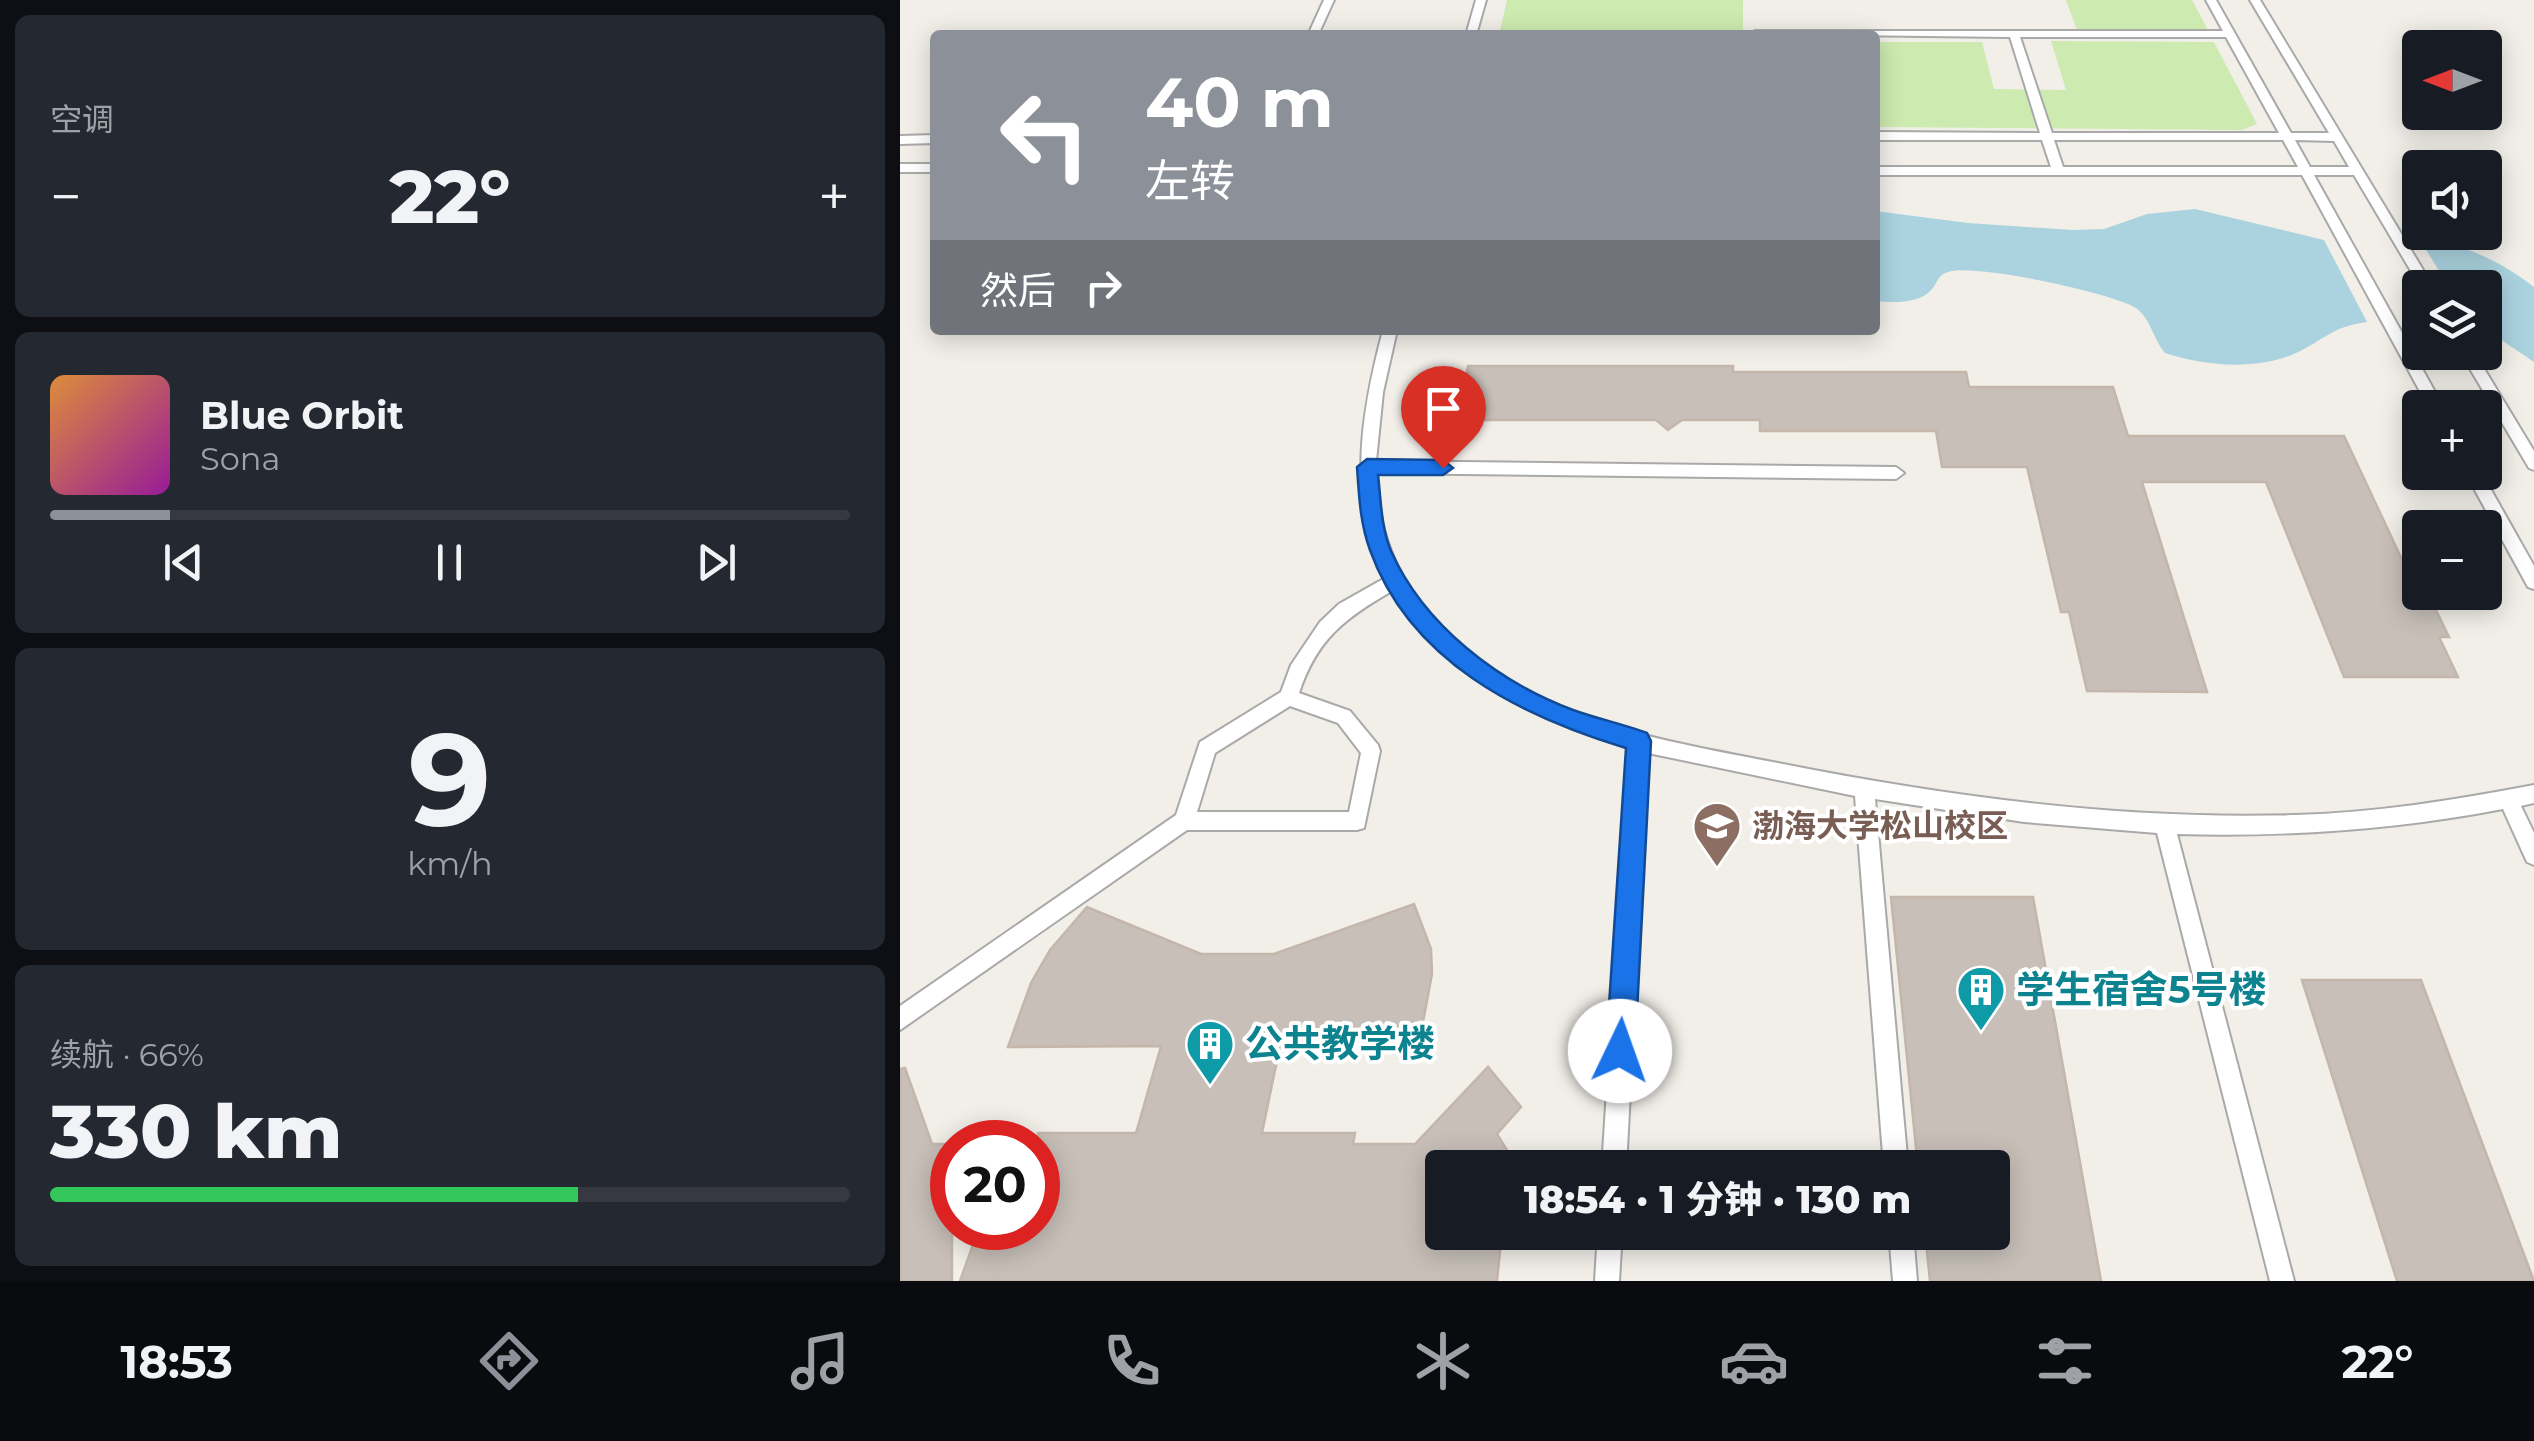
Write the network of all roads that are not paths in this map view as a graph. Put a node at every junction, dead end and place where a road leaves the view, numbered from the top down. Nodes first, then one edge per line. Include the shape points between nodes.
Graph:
1 (1328, 0) edge
2 (1481, 0) edge
3 (2211, 0) edge
4 (2254, 0) edge
5 (1315, 30) edge
6 (1473, 30) edge
7 (1880, 34) edge
8 (2014, 34) junction
9 (2230, 34) junction
10 (1880, 136) edge
11 (2047, 136) junction
12 (2287, 136) junction
13 (2336, 136) junction
14 (930, 139) edge
15 (900, 140) edge
16 (900, 168) edge
17 (930, 168) edge
18 (1880, 171) edge
19 (2058, 171) junction
20 (2306, 171) junction
21 (2358, 171) junction
22 (2417, 270) edge
23 (1389, 335) edge
24 (2478, 370) edge
25 (2427, 390) edge
26 (2534, 464) edge
27 (1367, 467) junction
28 (1896, 474) dead end
29 (2483, 490) edge
30 (1394, 581) junction
31 (2534, 582) edge
32 (1288, 697) junction
33 (1639, 741) junction
34 (1864, 789) junction
35 (2534, 794) edge
36 (2508, 799) junction
37 (1184, 821) junction
38 (2164, 822) junction
39 (2534, 855) edge
40 (900, 1020) edge
41 (1615, 1150) edge
42 (1894, 1150) edge
43 (1609, 1250) edge
44 (1902, 1250) edge
45 (1607, 1281) edge
46 (1905, 1281) edge
47 (2282, 1281) edge

1 - 5 lane
2 - 6 lane
3 - 9 lane
4 - 13 lane
7 - 8 lane
8 - 9 lane
8 - 11 lane
9 - 12 lane
10 - 11 lane
11 - 12 lane
11 - 19 lane
12 - 13 lane
12 - 20 lane
13 - 21 lane
14 - 15 lane
16 - 17 lane
18 - 19 lane
19 - 20 lane
20 - 21 lane
20 - 25 lane
21 - 22 lane
23 - 27 lane
24 - 26 lane
27 - 28 lane
27 - 30 lane via 1372,522
29 - 31 lane
30 - 32 lane via 1344,608 1326,627
30 - 33 lane via 1434,633 1486,676 1569,720
32 - 37 lane via 1206,748
32 - 37 lane via 1344,717 1371,752 1356,821
33 - 34 lane
33 - 41 lane
34 - 38 lane
34 - 42 lane
35 - 36 lane
36 - 38 lane via 2380,820 2280,826
36 - 39 lane
37 - 40 lane
38 - 47 lane
43 - 45 lane
44 - 46 lane

